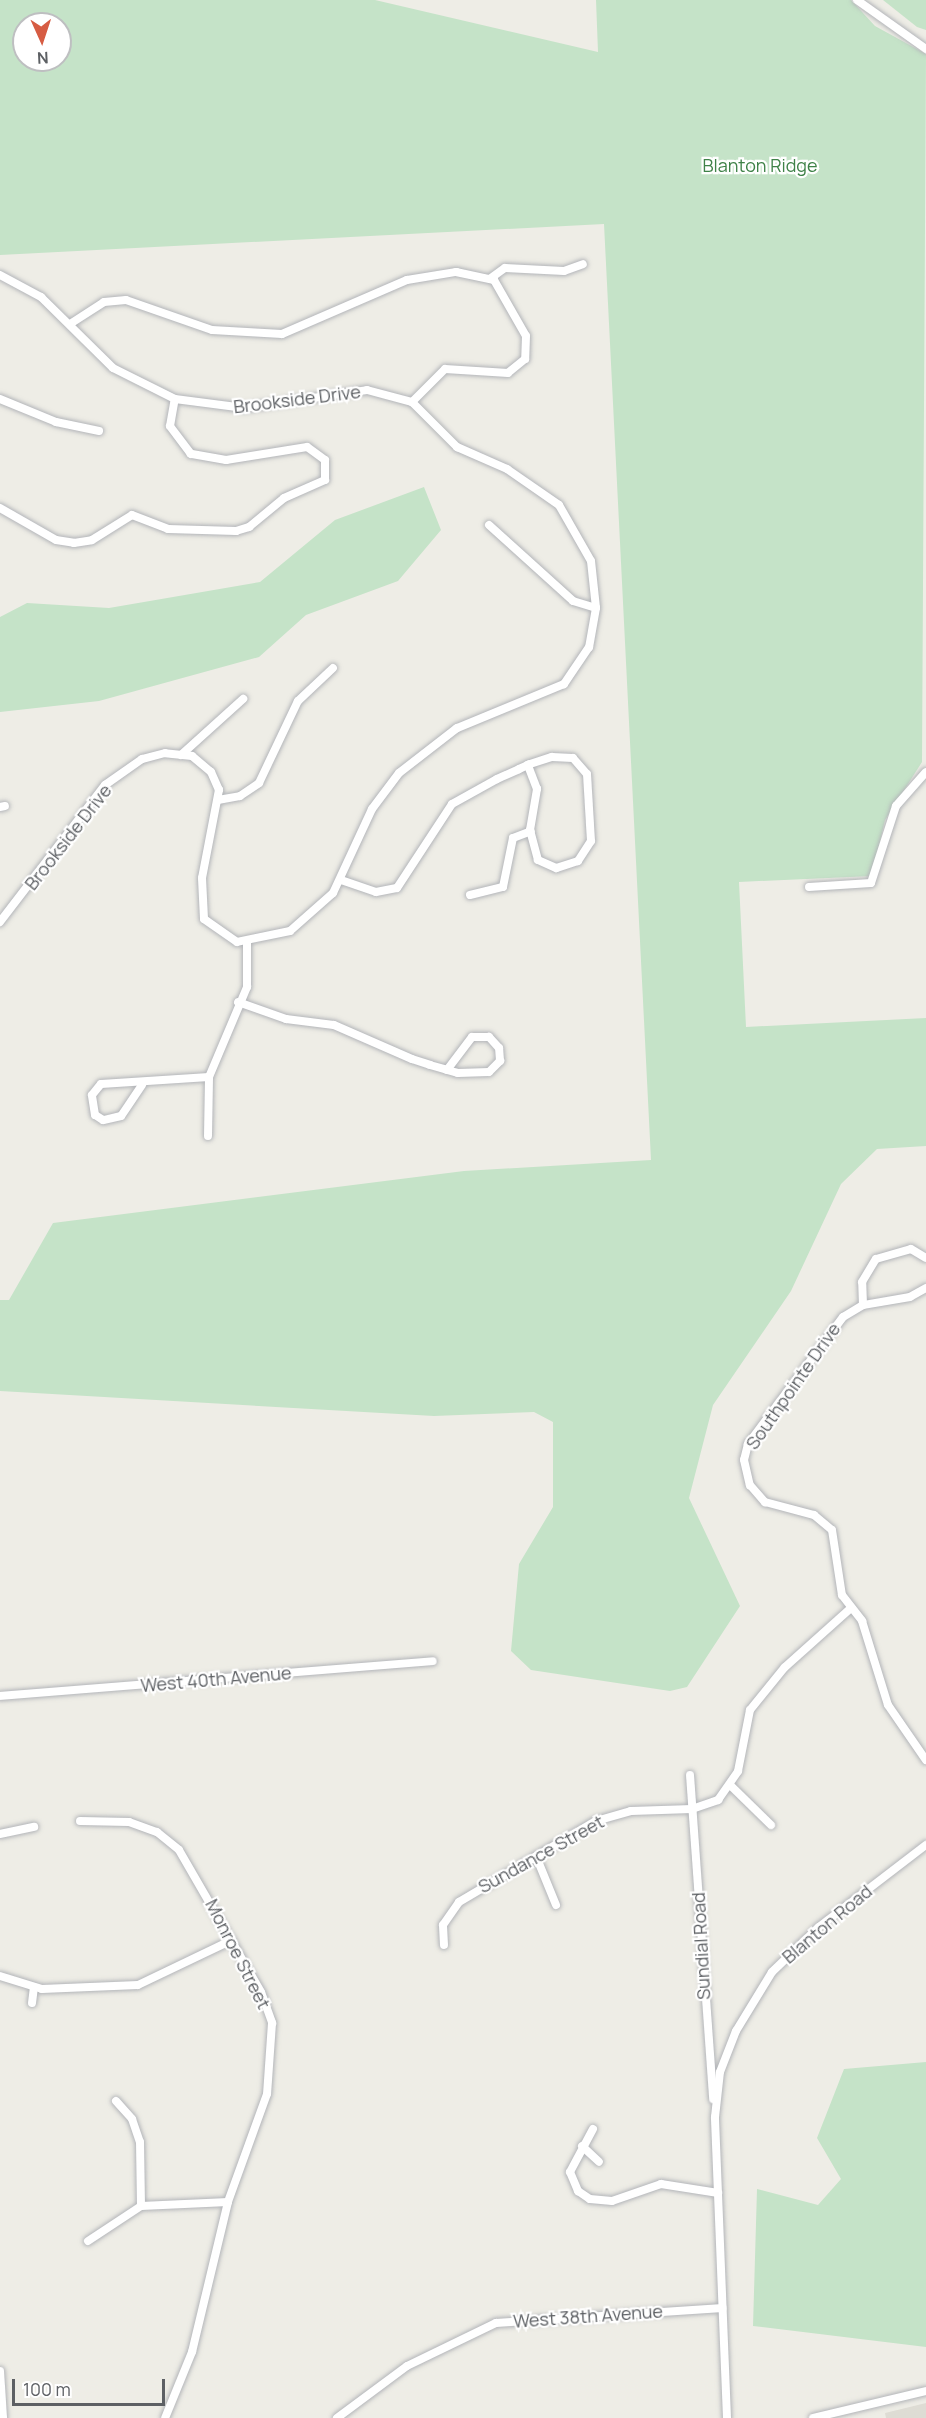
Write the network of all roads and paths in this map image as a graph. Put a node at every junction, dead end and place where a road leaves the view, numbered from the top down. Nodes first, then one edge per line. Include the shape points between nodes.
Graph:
1 (857, 0) edge
2 (926, 49) edge
3 (583, 264) dead end
4 (0, 275) edge
5 (491, 278) junction
6 (70, 324) junction
7 (0, 399) edge
8 (175, 399) junction
9 (412, 402) junction
10 (99, 431) dead end
11 (0, 508) edge
12 (489, 525) dead end
13 (596, 608) junction
14 (333, 668) dead end
15 (243, 699) dead end
16 (182, 755) junction
17 (528, 765) junction
18 (926, 772) edge
19 (219, 800) junction
20 (531, 831) junction
21 (341, 880) junction
22 (809, 887) dead end
23 (470, 895) dead end
24 (0, 922) edge
25 (247, 942) junction
26 (238, 1002) junction
27 (447, 1070) junction
28 (209, 1077) junction
29 (142, 1085) junction
30 (208, 1136) dead end
31 (926, 1258) edge
32 (926, 1288) edge
33 (863, 1305) junction
34 (851, 1608) junction
35 (433, 1661) dead end
36 (0, 1696) edge
37 (926, 1760) edge
38 (690, 1775) dead end
39 (730, 1786) junction
40 (693, 1809) junction
41 (80, 1821) dead end
42 (771, 1825) dead end
43 (34, 1827) dead end
44 (0, 1834) edge
45 (926, 1845) edge
46 (536, 1856) junction
47 (556, 1905) dead end
48 (232, 1940) junction
49 (444, 1945) dead end
50 (0, 1976) edge
51 (34, 1988) junction
52 (32, 2003) dead end
53 (116, 2101) dead end
54 (715, 2117) junction
55 (593, 2129) dead end
56 (582, 2146) junction
57 (599, 2162) dead end
58 (718, 2193) junction
59 (228, 2202) junction
60 (141, 2206) junction
61 (88, 2241) dead end
62 (723, 2308) junction
63 (0, 2371) edge
64 (926, 2391) edge
65 (3, 2418) edge
66 (165, 2418) edge
67 (337, 2418) edge
68 (727, 2418) edge
69 (813, 2418) edge

1 - 2 street
3 - 5 street via 564,272 505,268
4 - 6 street, Brookside Drive via 30,289
5 - 6 street via 456,272 407,280 282,334 212,330 126,300 104,302
5 - 9 street via 523,328 525,359 508,373 445,369
6 - 8 street, Brookside Drive via 113,368
7 - 10 street via 56,422
8 - 9 street, Brookside Drive via 244,408 367,390
8 - 11 street via 170,426 191,454 226,460 307,447 325,460 325,480 284,498 236,531 175,530 125,516 92,540 74,543 56,540
9 - 13 street via 457,447 507,469 559,505 591,561
12 - 13 street via 573,601
13 - 21 street via 589,646 564,684 457,728 399,773 372,809
14 - 19 street via 298,701 259,783 240,796
15 - 16 street
16 - 19 street via 211,772
16 - 24 street, Brookside Drive via 142,759 105,785
17 - 20 street via 537,794
17 - 20 street via 560,756 583,766 591,841 578,861 550,868 538,860
17 - 21 street via 447,809 397,888 376,892
18 - 22 street via 896,806 871,882
19 - 25 street via 202,878 201,913 222,936
20 - 23 street via 513,838 503,887
21 - 25 street via 303,924 274,938
25 - 26 street via 248,979
26 - 27 street via 286,1019 334,1025
26 - 28 street
27 - 27 street via 489,1072 500,1061 499,1048 489,1037 472,1037
28 - 29 street via 168,1077
28 - 30 street
29 - 29 street via 101,1084 93,1095 95,1115 103,1120 122,1116
31 - 33 street via 911,1249 876,1259 862,1282
32 - 33 street, Southpointe Drive via 910,1297
33 - 34 street, Southpointe Drive via 829,1332 796,1386 748,1444 744,1460 750,1485 765,1502 814,1515 832,1530 838,1583
34 - 37 street, Southpointe Drive via 862,1622 888,1705
34 - 39 street via 785,1667 750,1710
35 - 36 street, West 40th Avenue
38 - 40 street, Sundial Road
39 - 40 street, Sundance Street via 718,1800
39 - 42 street
40 - 46 street, Sundance Street via 612,1814
40 - 54 street, Sundial Road
41 - 48 street, Monroe Street via 129,1822 157,1832 194,1870
43 - 44 street
45 - 54 street, Blanton Road via 819,1927 772,1972 727,2054
46 - 47 street
46 - 49 street, Sundance Street via 459,1902 443,1924
48 - 51 street via 138,1985
48 - 59 street, Monroe Street via 266,2003 273,2056 258,2126
50 - 51 street
51 - 52 street
53 - 60 street via 132,2119 140,2142
54 - 58 street, Blanton Road
55 - 56 street
56 - 57 street
56 - 58 street via 571,2177 578,2191 596,2202 661,2184
58 - 62 street, Blanton Road
59 - 60 street
59 - 66 street, Monroe Street via 192,2352
60 - 61 street
62 - 67 street, West 38th Avenue via 496,2323 407,2366
62 - 68 street, Blanton Road
63 - 65 street
64 - 69 street

